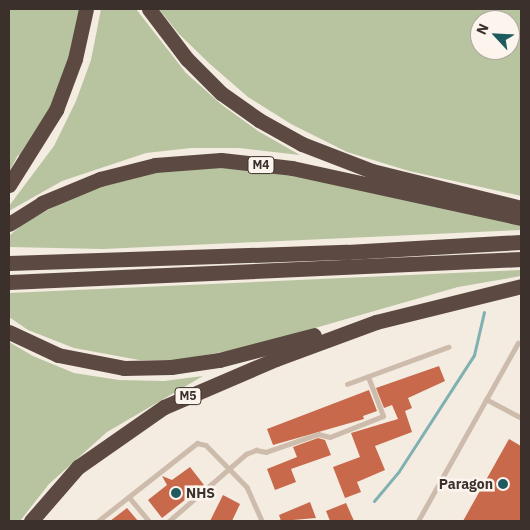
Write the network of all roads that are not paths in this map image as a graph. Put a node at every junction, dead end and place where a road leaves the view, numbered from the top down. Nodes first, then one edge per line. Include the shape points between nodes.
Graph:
1 (86, 9) edge
2 (149, 9) edge
3 (9, 185) edge
4 (521, 208) edge
5 (521, 218) edge
6 (9, 224) edge
7 (521, 242) edge
8 (521, 259) edge
9 (9, 263) edge
10 (9, 282) edge
11 (521, 286) edge
12 (376, 322) junction
13 (9, 332) edge
14 (518, 343) dead end
15 (448, 347) dead end
16 (368, 377) junction
17 (347, 384) dead end
18 (486, 399) junction
19 (521, 418) edge
20 (229, 468) junction
21 (129, 497) junction
22 (31, 521) edge
23 (98, 521) edge
24 (149, 521) edge
25 (169, 521) edge
26 (262, 521) edge
27 (418, 521) edge

1 - 3 highway via 76,59 56,110
2 - 4 highway via 187,59 221,92 259,120 302,144 372,171
5 - 6 highway, M4 via 292,168 221,160 155,165 100,179 42,203
7 - 9 highway via 347,252
8 - 10 highway
11 - 12 highway, M5
12 - 13 highway, M5 via 354,323 254,352 171,367 124,368 90,363 58,355
12 - 22 highway, M5 via 276,359 164,408 78,467
14 - 18 lane
15 - 16 lane
16 - 17 lane
16 - 20 lane via 383,416 330,437 318,434 266,452 256,450
18 - 19 lane
18 - 27 lane
20 - 21 lane via 206,445 197,443
20 - 25 lane
20 - 26 lane via 247,487
21 - 23 lane
21 - 24 lane

